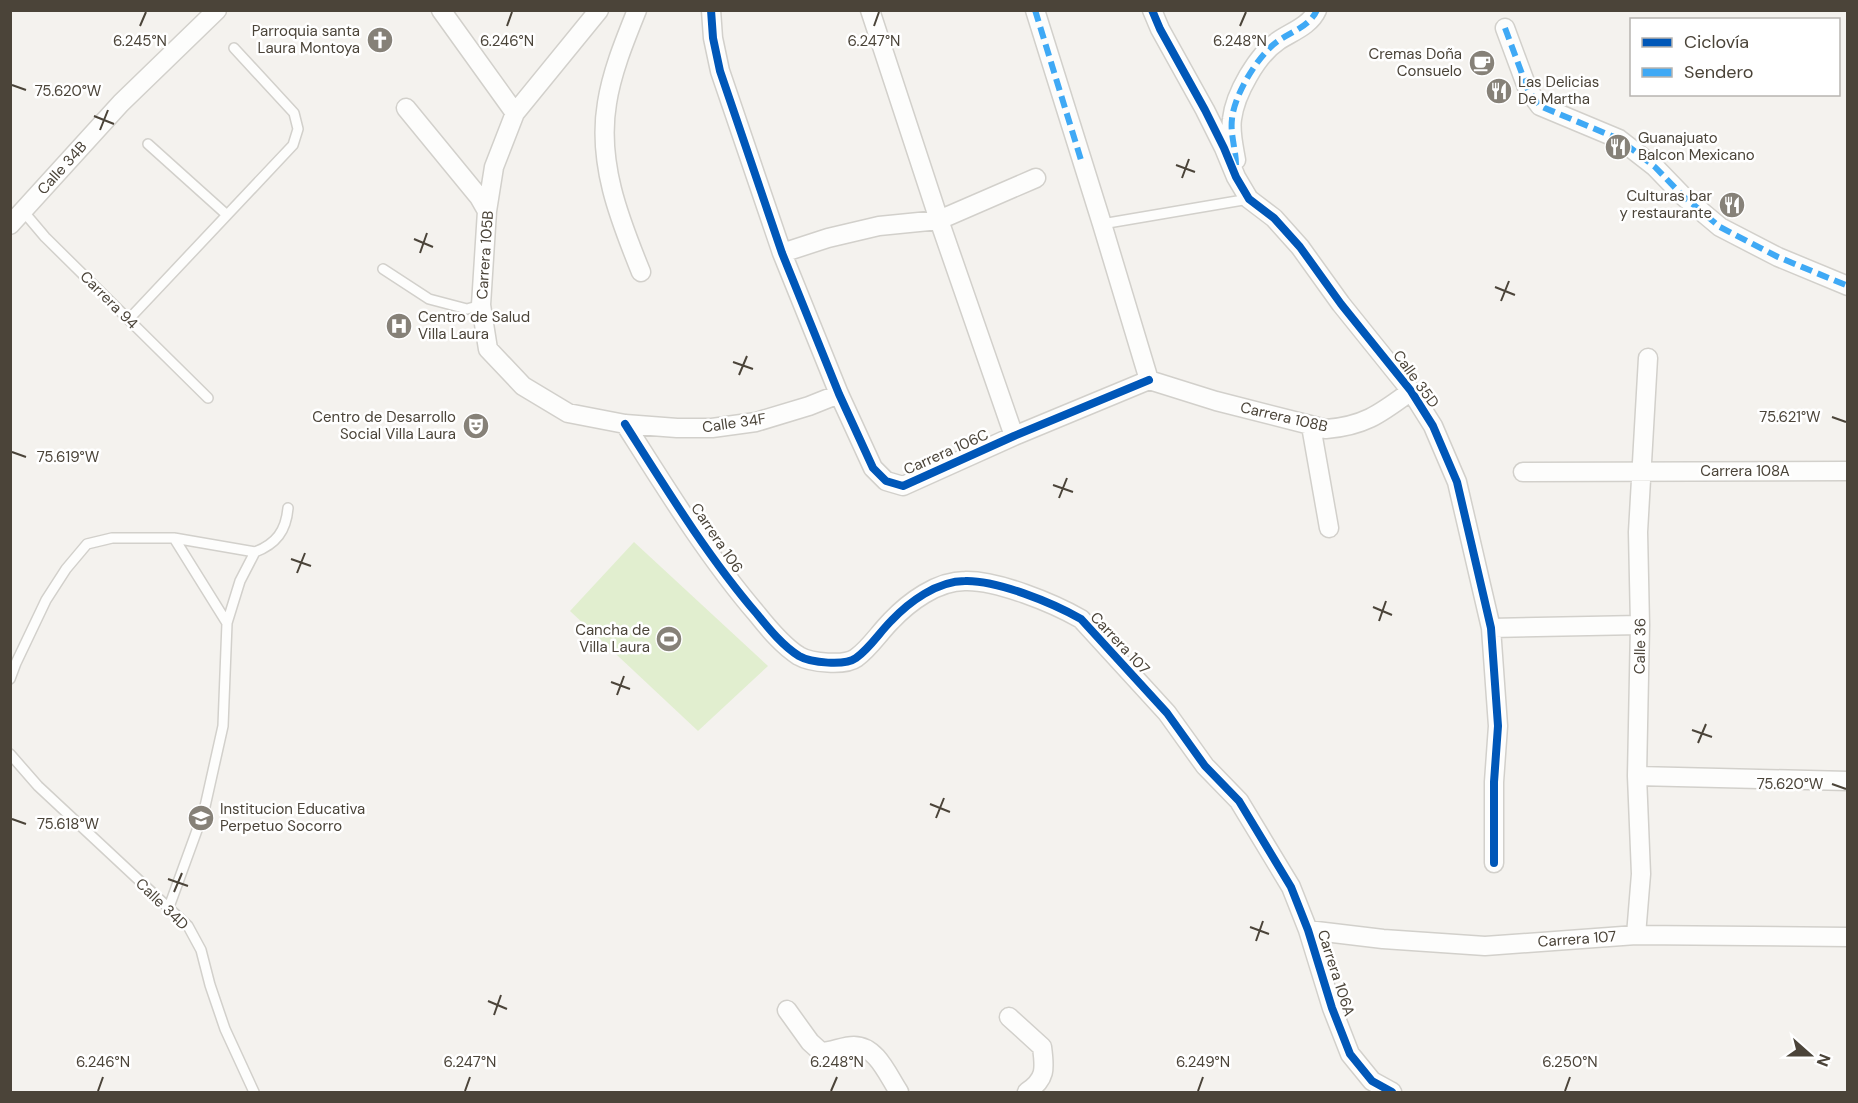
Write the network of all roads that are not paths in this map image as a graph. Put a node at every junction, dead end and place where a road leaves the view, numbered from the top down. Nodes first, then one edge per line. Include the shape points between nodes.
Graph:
1 (217, 10) edge
2 (441, 10) edge
3 (599, 10) edge
4 (637, 10) edge
5 (711, 10) edge
6 (870, 10) edge
7 (1035, 10) edge
8 (1152, 10) edge
9 (1317, 10) edge
10 (1505, 28) dead end
11 (234, 48) dead end
12 (406, 108) dead end
13 (515, 113) junction
14 (148, 144) dead end
15 (1236, 177) junction
16 (1036, 178) dead end
17 (1249, 199) junction
18 (487, 211) junction
19 (14, 212) edge
20 (227, 215) junction
21 (939, 220) junction
22 (1102, 224) junction
23 (782, 252) junction
24 (383, 269) dead end
25 (641, 272) dead end
26 (1848, 285) edge
27 (481, 305) junction
28 (129, 319) junction
29 (1648, 358) dead end
30 (1149, 380) junction
31 (1411, 391) junction
32 (839, 394) junction
33 (208, 398) dead end
34 (625, 423) junction
35 (1311, 426) junction
36 (1014, 436) junction
37 (1642, 471) junction
38 (1848, 471) edge
39 (1523, 472) dead end
40 (288, 508) dead end
41 (1329, 528) dead end
42 (174, 538) junction
43 (255, 552) junction
44 (227, 623) junction
45 (1640, 624) junction
46 (1491, 628) junction
47 (801, 657) joint
48 (10, 680) edge
49 (10, 754) edge
50 (1637, 776) junction
51 (1848, 781) edge
52 (1267, 849) joint
53 (1494, 863) dead end
54 (169, 907) junction
55 (1308, 930) junction
56 (1636, 935) junction
57 (1848, 937) edge
58 (787, 1010) dead end
59 (1009, 1017) dead end
60 (254, 1092) edge
61 (899, 1092) edge
62 (1027, 1092) edge
63 (1392, 1092) edge

1 - 19 street, Calle 34B
2 - 13 street
3 - 13 street, Carrera 105B
4 - 25 street via 613,76 604,130 608,174
5 - 23 street, Carrera 106C via 712,38 720,71
6 - 21 street
7 - 22 street
8 - 15 street, Calle 35D
9 - 15 street via 1299,30 1276,42 1254,65 1241,89 1232,119
10 - 26 street via 1528,90 1540,106 1619,139 1720,227 1778,257
11 - 20 lane via 294,113 298,129 292,145
12 - 18 street
13 - 18 street, Carrera 105B via 494,167
14 - 20 lane
15 - 17 street, Calle 35D
16 - 21 street
17 - 22 lane
17 - 31 street, Calle 35D via 1274,218 1300,247
18 - 27 street, Carrera 105B
19 - 28 lane, Carrera 94
20 - 28 lane
21 - 23 street via 879,226
21 - 36 street
22 - 30 street
23 - 32 street, Carrera 106C
24 - 27 lane via 429,299 467,309
27 - 34 street, Carrera 105B via 488,349 523,386 568,412
28 - 33 lane, Carrera 94
29 - 37 street, Calle 36
30 - 35 street, Carrera 108B
30 - 36 street, Carrera 106C
31 - 35 street, Carrera 108B via 1360,424 1326,429
31 - 46 street, Calle 35D via 1457,482
32 - 34 street, Calle 34F via 756,422 723,427
32 - 36 street, Carrera 106C via 873,468 886,481 903,486
34 - 47 street, Carrera 106 via 730,582 764,623
35 - 41 street
37 - 38 street, Carrera 108A
37 - 39 street, Carrera 108A
37 - 45 street, Calle 36 via 1638,532
40 - 43 lane via 282,532
42 - 43 lane
42 - 44 lane
42 - 48 lane via 112,538 87,544 46,600
43 - 44 lane via 240,581
44 - 54 lane via 223,726 204,811
45 - 46 street
45 - 50 street, Calle 36
46 - 53 street, Calle 35D via 1498,726
47 - 52 street, Carrera 107 via 825,663 854,660 891,621 922,596 940,586 965,580 994,585 1063,609 1081,619 1167,713 1205,766 1239,801
49 - 54 lane, Calle 34D via 38,786
50 - 51 street
50 - 56 street, Calle 36 via 1641,874
52 - 55 street, Carrera 106A via 1291,887
54 - 60 lane, Calle 34D via 189,926 201,950 225,1029
55 - 56 street, Carrera 107 via 1485,946
55 - 63 street, Carrera 106A via 1350,1054 1372,1082
56 - 57 street, Carrera 107
58 - 61 street via 821,1052 854,1046 874,1054
59 - 62 street via 1042,1047 1045,1067 1039,1084

